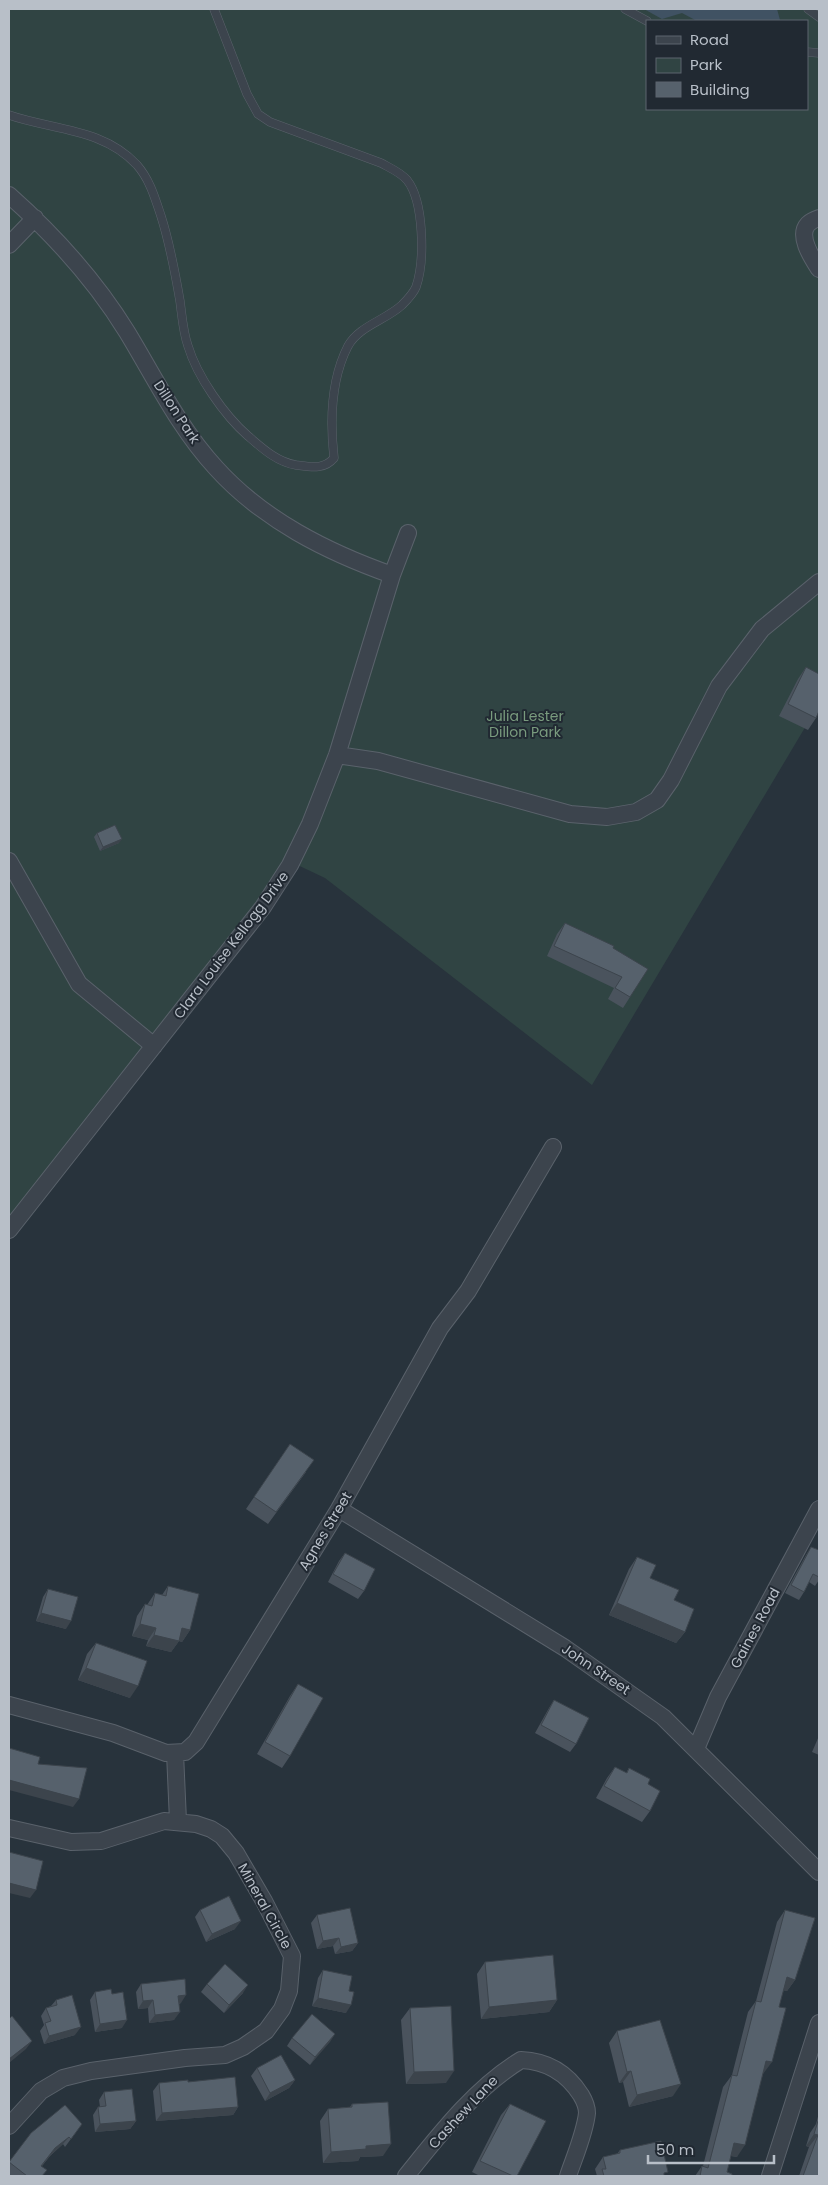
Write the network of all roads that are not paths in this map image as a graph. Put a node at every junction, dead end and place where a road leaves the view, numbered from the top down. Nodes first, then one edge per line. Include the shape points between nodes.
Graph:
1 (214, 9) edge
2 (625, 9) edge
3 (808, 9) edge
4 (819, 17) edge
5 (646, 20) edge
6 (9, 115) edge
7 (9, 195) edge
8 (35, 218) junction
9 (819, 218) edge
10 (9, 245) edge
11 (819, 269) edge
12 (408, 533) dead end
13 (392, 575) junction
14 (819, 582) edge
15 (337, 755) junction
16 (9, 862) edge
17 (154, 1046) junction
18 (553, 1147) dead end
19 (9, 1230) edge
20 (819, 1509) edge
21 (339, 1510) junction
22 (9, 1705) edge
23 (696, 1749) junction
24 (175, 1753) junction
25 (178, 1821) junction
26 (9, 1828) edge
27 (819, 1872) edge
28 (819, 2023) edge
29 (9, 2126) edge
30 (406, 2176) edge
31 (568, 2176) edge
32 (770, 2176) edge

1 - 6 lane via 258,114 270,122 395,171 412,188 418,206 421,264 416,288 402,305 356,336 348,346 334,396 334,458 329,464 315,468 291,464 268,453 238,427 201,376 187,345 170,246 150,184 137,165 120,151 72,130
2 - 5 lane
3 - 4 lane
7 - 8 street, Dillon Park
8 - 10 street
8 - 13 street, Dillon Park via 98,289 184,428 216,468 256,506 297,533 356,562
9 - 11 street via 808,224 804,231 805,242
12 - 13 street, Clara Louise Kellogg Drive
13 - 15 street, Clara Louise Kellogg Drive
14 - 15 street via 762,629 719,686 671,780 657,800 636,812 607,817 570,814 378,761
15 - 17 street, Clara Louise Kellogg Drive via 290,866 263,907
16 - 17 street via 79,984
17 - 19 street, Clara Louise Kellogg Drive
18 - 21 street, Agnes Street via 473,1282 440,1328
20 - 23 street, Gaines Road via 718,1697
21 - 23 street, John Street via 565,1648 663,1717
21 - 24 street, Agnes Street via 205,1731 185,1752
22 - 24 street
23 - 27 street, John Street
24 - 25 street
25 - 26 street, Mineral Circle via 148,1824 101,1841 71,1842
25 - 29 street, Mineral Circle via 196,1824 222,1836 236,1853 264,1901 292,1956 289,1991 282,2010 266,2031 225,2055 185,2058 62,2078 41,2091
28 - 32 street
30 - 31 street, Cashew Lane via 460,2112 500,2073 521,2060 548,2065 561,2072 584,2100 587,2112

